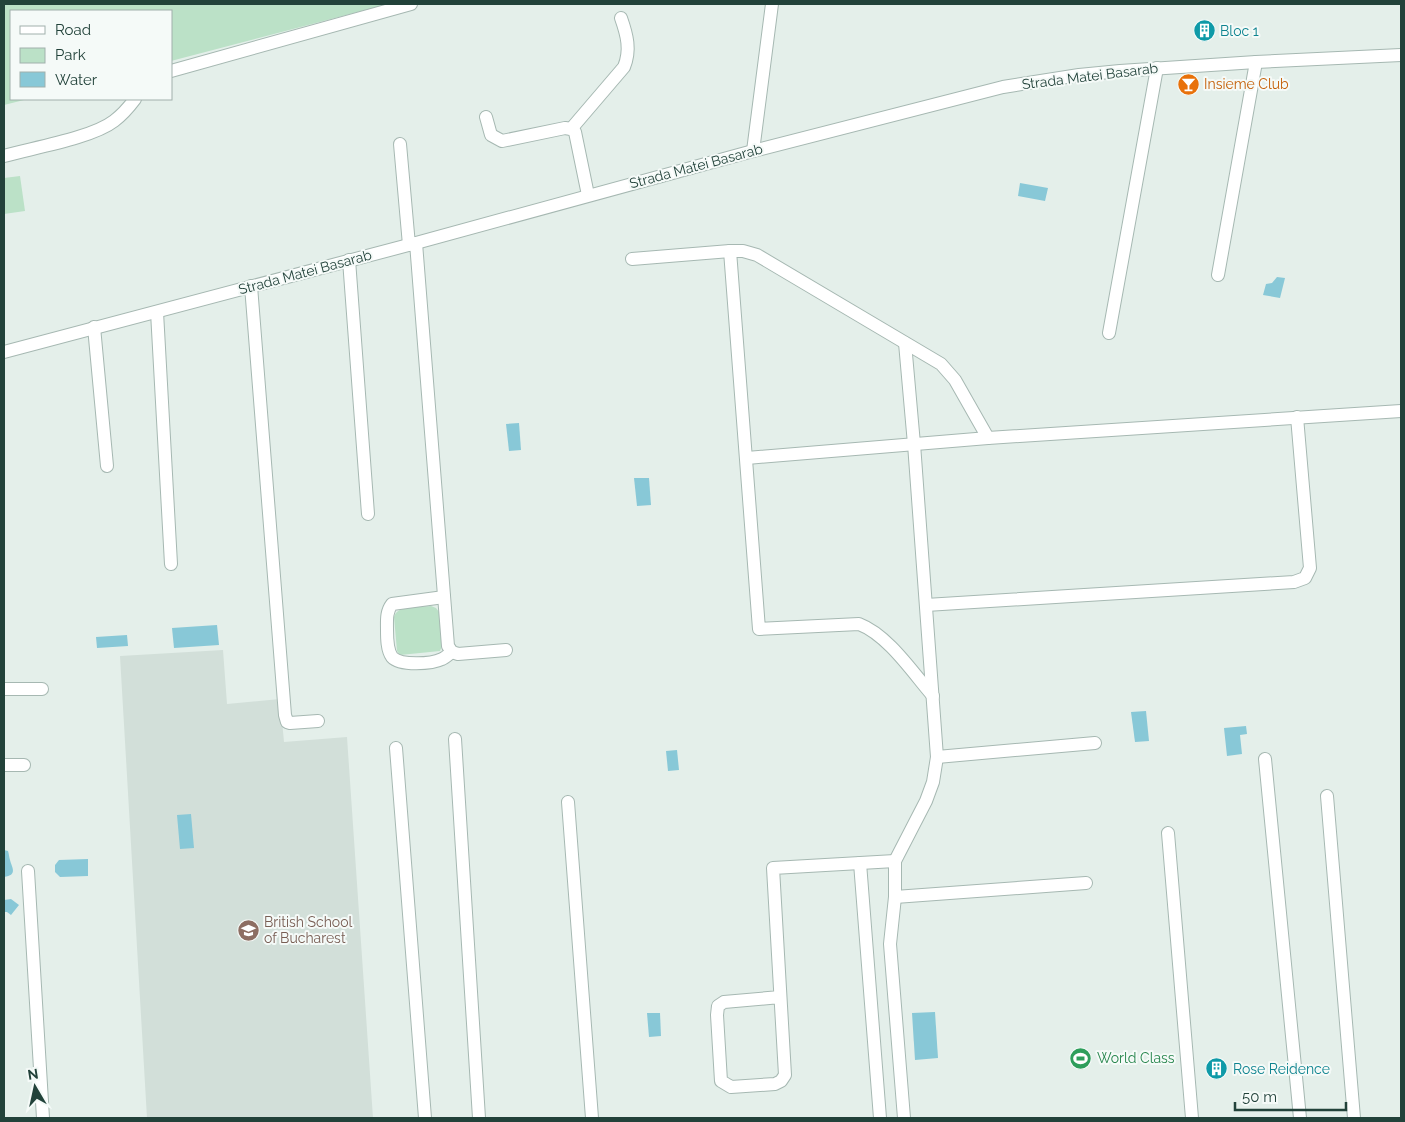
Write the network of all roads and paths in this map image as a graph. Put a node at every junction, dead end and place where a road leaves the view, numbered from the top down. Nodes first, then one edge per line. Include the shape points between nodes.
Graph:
1 (411, 4) edge
2 (772, 4) edge
3 (621, 18) dead end
4 (1401, 55) edge
5 (1256, 62) junction
6 (1158, 68) junction
7 (172, 71) edge
8 (134, 100) edge
9 (486, 117) dead end
10 (571, 129) junction
11 (400, 144) dead end
12 (753, 151) junction
13 (4, 156) edge
14 (588, 195) junction
15 (413, 244) junction
16 (730, 252) junction
17 (632, 259) dead end
18 (349, 260) junction
19 (1218, 275) dead end
20 (252, 286) junction
21 (157, 312) junction
22 (94, 327) junction
23 (1109, 333) dead end
24 (905, 343) junction
25 (4, 352) edge
26 (1401, 411) edge
27 (1297, 417) junction
28 (988, 438) junction
29 (914, 444) junction
30 (747, 458) junction
31 (107, 466) dead end
32 (368, 514) dead end
33 (170, 564) dead end
34 (444, 597) junction
35 (926, 605) junction
36 (506, 650) dead end
37 (452, 652) junction
38 (42, 689) dead end
39 (4, 690) edge
40 (933, 696) junction
41 (318, 721) dead end
42 (455, 739) dead end
43 (1095, 743) dead end
44 (396, 748) dead end
45 (937, 757) junction
46 (1266, 759) dead end
47 (24, 764) dead end
48 (4, 765) edge
49 (1327, 796) dead end
50 (568, 802) dead end
51 (1168, 833) dead end
52 (895, 861) junction
53 (860, 863) junction
54 (28, 871) dead end
55 (1086, 883) dead end
56 (895, 897) junction
57 (780, 997) junction
58 (43, 1118) edge
59 (425, 1118) edge
60 (479, 1118) edge
61 (592, 1118) edge
62 (880, 1118) edge
63 (904, 1118) edge
64 (1192, 1118) edge
65 (1300, 1118) edge
66 (1354, 1118) edge

1 - 7 street
2 - 12 street
3 - 10 street via 627,34 628,57 624,67
4 - 5 street, Strada Matei Basarab
5 - 6 street, Strada Matei Basarab
5 - 19 street
6 - 12 street, Strada Matei Basarab via 1079,75 1003,87
6 - 23 street
8 - 13 street via 113,122 96,132
9 - 10 street via 491,135 502,141
10 - 14 street via 575,132
11 - 15 street
12 - 14 street, Strada Matei Basarab
14 - 15 street, Strada Matei Basarab
15 - 18 street, Strada Matei Basarab
15 - 34 street
16 - 17 street
16 - 24 street via 757,255
16 - 30 street
18 - 20 street, Strada Matei Basarab
18 - 32 street
20 - 21 street, Strada Matei Basarab
20 - 41 street via 285,716 290,723
21 - 22 street, Strada Matei Basarab
21 - 33 street
22 - 25 street, Strada Matei Basarab
22 - 31 street
24 - 28 street via 941,364 956,380
24 - 29 street
26 - 27 street
27 - 28 street
27 - 35 street via 1310,568 1305,578 1294,582
28 - 29 street
29 - 30 street
29 - 35 street
30 - 40 street via 759,629 859,624 870,628
34 - 37 street via 448,646
34 - 37 street via 392,604 387,610 389,651 397,661 406,663 442,660
35 - 40 street
36 - 37 street
38 - 39 street
40 - 45 street
42 - 60 street
43 - 45 street
44 - 59 street
45 - 52 street via 926,801
46 - 65 street
47 - 48 street
49 - 66 street
50 - 61 street
51 - 64 street
52 - 53 street
52 - 56 street
53 - 57 street via 773,868
53 - 62 street
54 - 58 street
55 - 56 street
56 - 63 street via 890,944
57 - 57 street via 785,1075 775,1084 725,1085 721,1081 718,1006 724,1002

